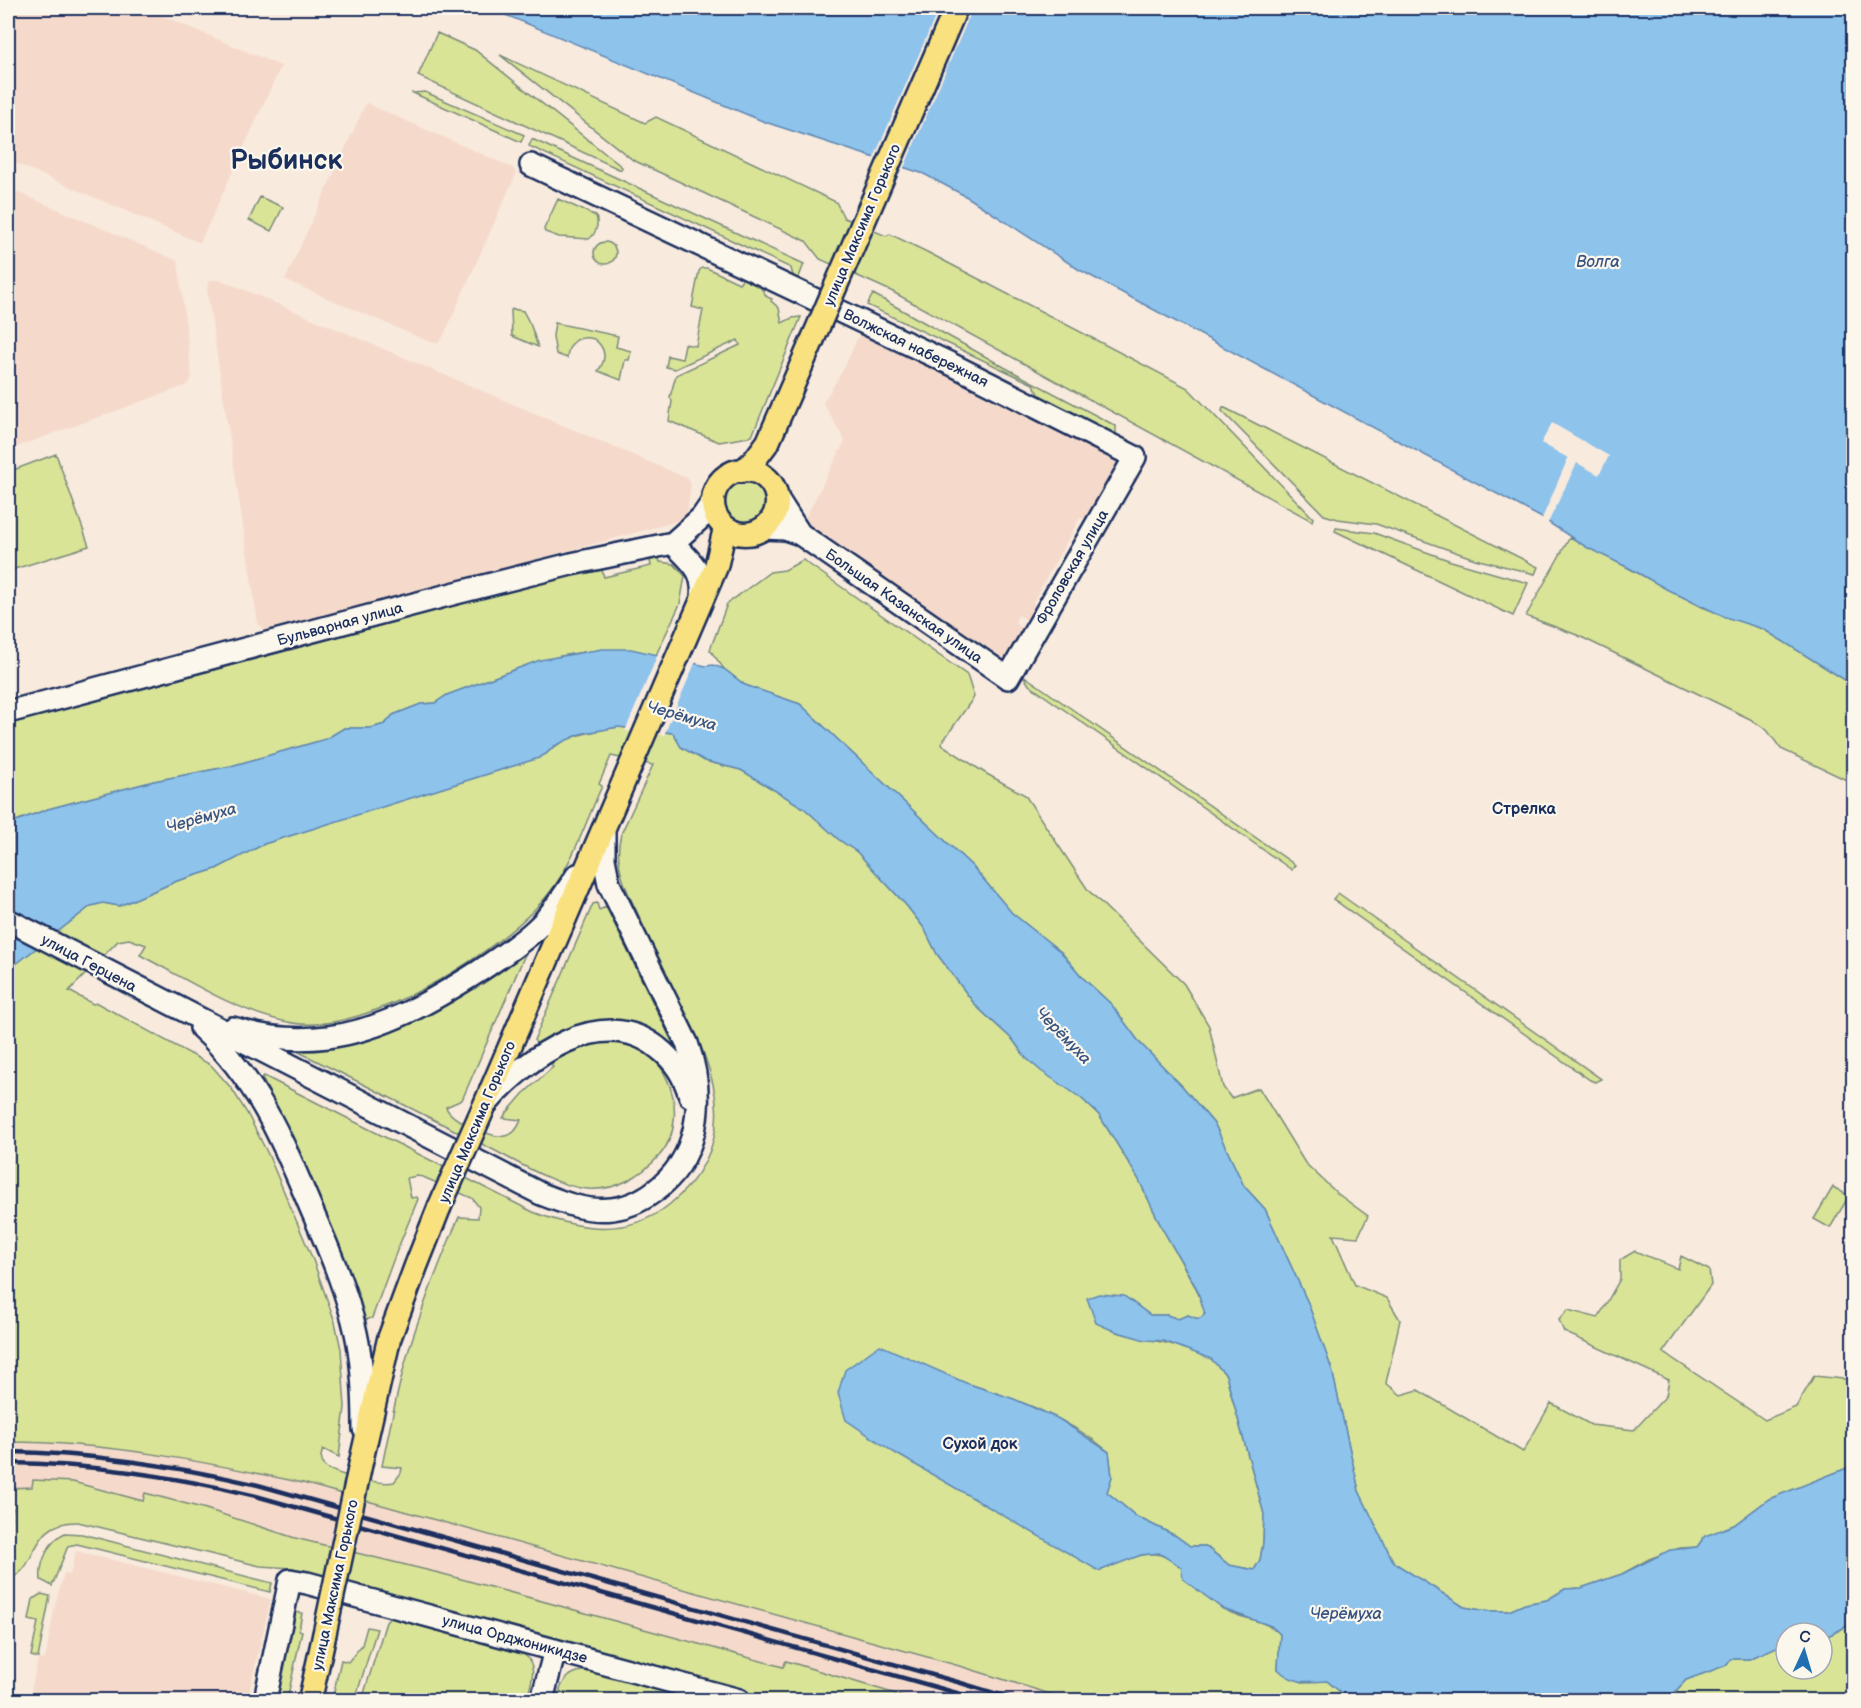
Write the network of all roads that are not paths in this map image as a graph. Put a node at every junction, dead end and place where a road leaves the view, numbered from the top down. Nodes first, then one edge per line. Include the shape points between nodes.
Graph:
1 (956, 8) edge
2 (531, 165) dead end
3 (768, 442) junction
4 (1135, 457) joint
5 (741, 471) junction
6 (772, 489) junction
7 (713, 501) junction
8 (764, 528) junction
9 (734, 531) junction
10 (800, 534) junction
11 (673, 543) junction
12 (699, 608) junction
13 (1008, 678) joint
14 (8, 712) edge
15 (606, 822) junction
16 (8, 920) edge
17 (172, 1006) junction
18 (483, 1109) junction
19 (688, 1151) junction
20 (361, 1462) junction
21 (555, 1650) junction
22 (265, 1701) edge
23 (310, 1701) edge
24 (542, 1701) edge
25 (739, 1701) edge

1 - 3 main road, улица Максима Горького, bridge
2 - 4 street, Волжская набережная via 951,364
3 - 5 main road
3 - 6 main road via 766,466
4 - 13 street, Фроловская улица
5 - 6 main road via 756,472
5 - 7 main road via 720,483
6 - 8 main road via 776,513
6 - 10 street
7 - 9 main road via 715,513
7 - 11 street via 702,517
8 - 9 main road via 754,533
8 - 10 street
9 - 12 main road, улица Максима Горького
10 - 13 street, Большая Казанская улица
11 - 12 street via 700,572 703,587
11 - 14 street, Бульварная улица via 452,594
12 - 15 main road, улица Максима Горького
15 - 17 street via 572,884 537,928 451,989 395,1018 343,1035 293,1039 243,1031
15 - 18 main road, улица Максима Горького
15 - 19 street via 603,852 609,884 694,1063 698,1105
16 - 17 street, улица Герцена
17 - 19 street via 562,1203 613,1209 643,1199 669,1180
17 - 20 street via 209,1035 256,1092 284,1146 330,1254 359,1346 364,1433
18 - 19 street via 523,1068 566,1041 602,1031 628,1032 653,1043 679,1069 693,1111
18 - 20 main road, улица Максима Горького, bridge via 439,1208 389,1339
20 - 23 main road, улица Максима Горького, bridge
21 - 22 street, улица Орджоникидзе via 290,1580
21 - 24 street
21 - 25 street, улица Орджоникидзе

